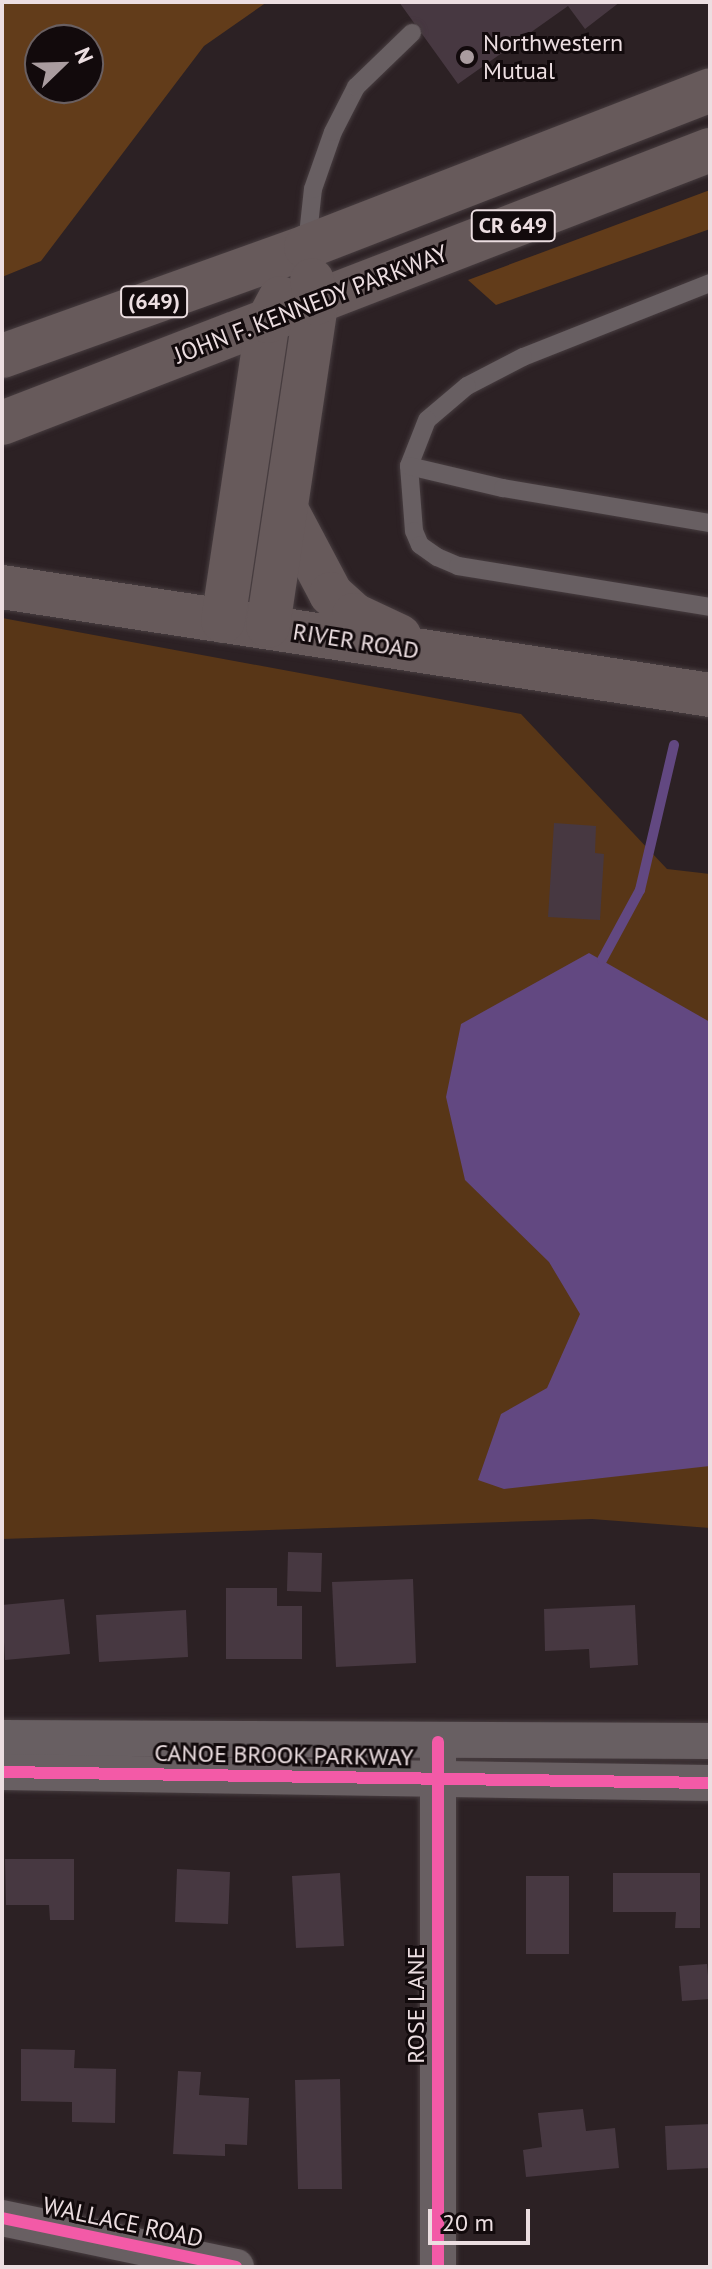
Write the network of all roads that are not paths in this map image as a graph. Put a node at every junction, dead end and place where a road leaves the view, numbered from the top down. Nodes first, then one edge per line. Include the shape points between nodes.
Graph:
1 (412, 33) dead end
2 (704, 89) edge
3 (710, 150) edge
4 (306, 247) junction
5 (710, 283) edge
6 (316, 303) junction
7 (268, 321) junction
8 (2, 356) edge
9 (2, 423) edge
10 (409, 466) junction
11 (287, 511) junction
12 (710, 523) edge
13 (2, 587) edge
14 (710, 607) edge
15 (223, 621) junction
16 (268, 626) junction
17 (462, 658) junction
18 (710, 695) edge
19 (2, 1738) edge
20 (710, 1741) edge
21 (438, 1742) junction
22 (2, 1772) edge
23 (438, 1780) junction
24 (710, 1783) edge
25 (2, 2218) edge
26 (236, 2267) edge
27 (438, 2267) edge

1 - 4 lane via 356,87 333,132 313,189
2 - 4 main road, CR 649
3 - 6 main road, JOHN F. KENNEDY PARKWAY / CR 649
4 - 6 main road
4 - 7 main road
4 - 8 main road, (649)
5 - 10 lane via 523,357 467,386 435,412 418,435
6 - 7 main road, JOHN F. KENNEDY PARKWAY / (649)
6 - 11 main road
7 - 9 main road, JOHN F. KENNEDY PARKWAY / (649)
7 - 15 main road
10 - 12 lane via 503,488
10 - 14 lane via 414,531 420,545 437,557 458,566
11 - 16 main road
11 - 17 main road via 315,572 354,615
13 - 15 main road, RIVER ROAD
15 - 16 main road, RIVER ROAD
16 - 17 main road, RIVER ROAD
17 - 18 main road, RIVER ROAD
19 - 21 street, CANOE BROOK PARKWAY
20 - 21 street, CANOE BROOK PARKWAY
21 - 23 street, ROSE LANE
22 - 23 street, CANOE BROOK PARKWAY
23 - 24 street, CANOE BROOK PARKWAY
23 - 27 street, ROSE LANE
25 - 26 street, WALLACE ROAD

